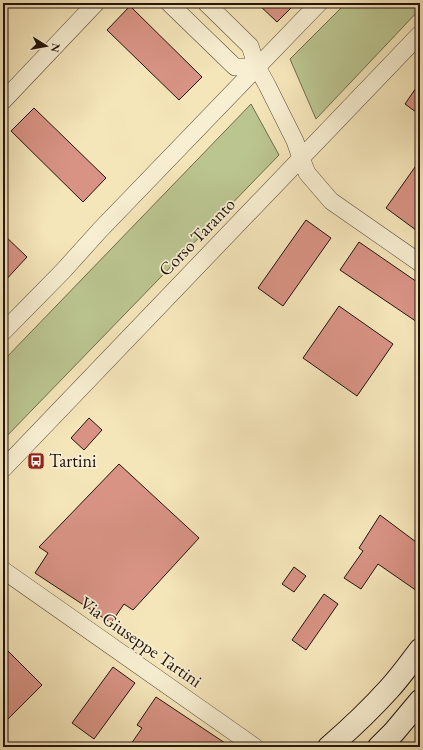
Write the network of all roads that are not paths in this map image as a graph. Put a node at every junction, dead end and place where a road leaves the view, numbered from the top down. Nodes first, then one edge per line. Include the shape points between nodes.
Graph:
1 (96, 3) edge
2 (169, 3) edge
3 (206, 3) edge
4 (319, 3) edge
5 (420, 34) edge
6 (257, 68) junction
7 (3, 101) edge
8 (301, 158) junction
9 (420, 263) edge
10 (3, 332) edge
11 (3, 469) edge
12 (3, 570) edge
13 (420, 650) edge
14 (420, 701) edge
15 (255, 747) edge
16 (329, 747) edge
17 (379, 747) edge

1 - 7 street
2 - 6 street via 235,67
3 - 6 street via 250,46
4 - 6 street
5 - 8 street, Corso Taranto
6 - 8 street via 295,141
6 - 10 street
8 - 9 street via 307,172 331,201
8 - 11 street, Corso Taranto
12 - 15 street, Via Giuseppe Tartini
13 - 16 main road via 378,701
14 - 17 main road

